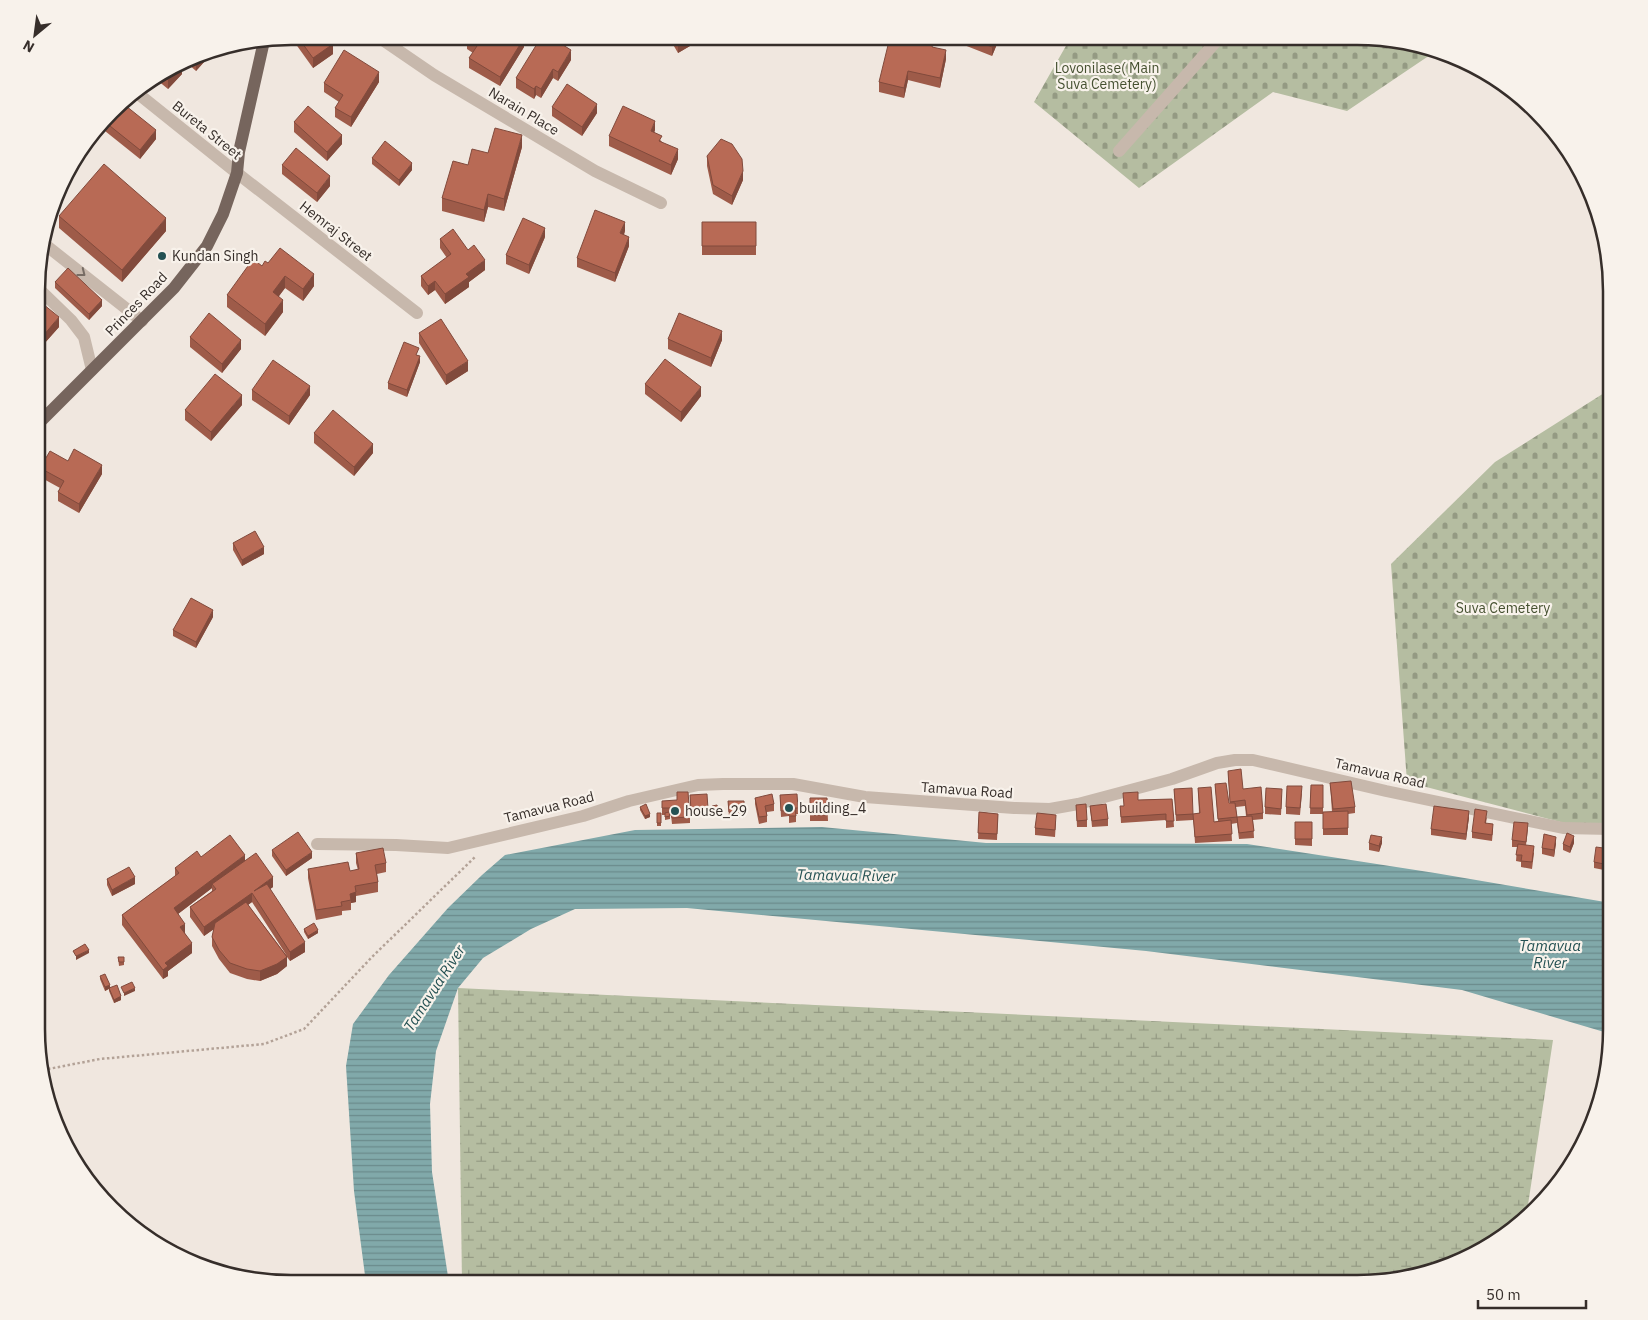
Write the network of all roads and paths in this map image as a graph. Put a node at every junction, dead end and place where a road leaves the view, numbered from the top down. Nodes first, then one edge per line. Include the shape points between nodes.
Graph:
1 (390, 45) edge
2 (1213, 45) edge
3 (263, 47) edge
4 (141, 96) edge
5 (1119, 151) dead end
6 (237, 173) junction
7 (661, 203) dead end
8 (49, 248) edge
9 (45, 295) edge
10 (416, 312) dead end
11 (142, 320) junction
12 (92, 370) junction
13 (45, 417) edge
14 (1603, 829) edge
15 (496, 836) junction
16 (317, 844) dead end
17 (49, 1069) edge

1 - 7 street, Narain Place via 434,75 587,166
2 - 5 street
3 - 6 main road, Princes Road
4 - 6 street, Bureta Street
6 - 10 street, Hemraj Street
6 - 11 main road, Princes Road via 224,214 207,246 174,288
8 -> 11 street
9 - 12 street via 84,337
11 - 12 main road, Princes Road
12 - 13 main road, Princes Road
14 - 15 street, Tamavua Road via 1563,828 1253,760 1234,760 1050,809 865,797 793,784 698,785
15 - 16 street, Tamavua Road via 448,848
15 - 17 path via 372,957 304,1029 264,1044 100,1060

